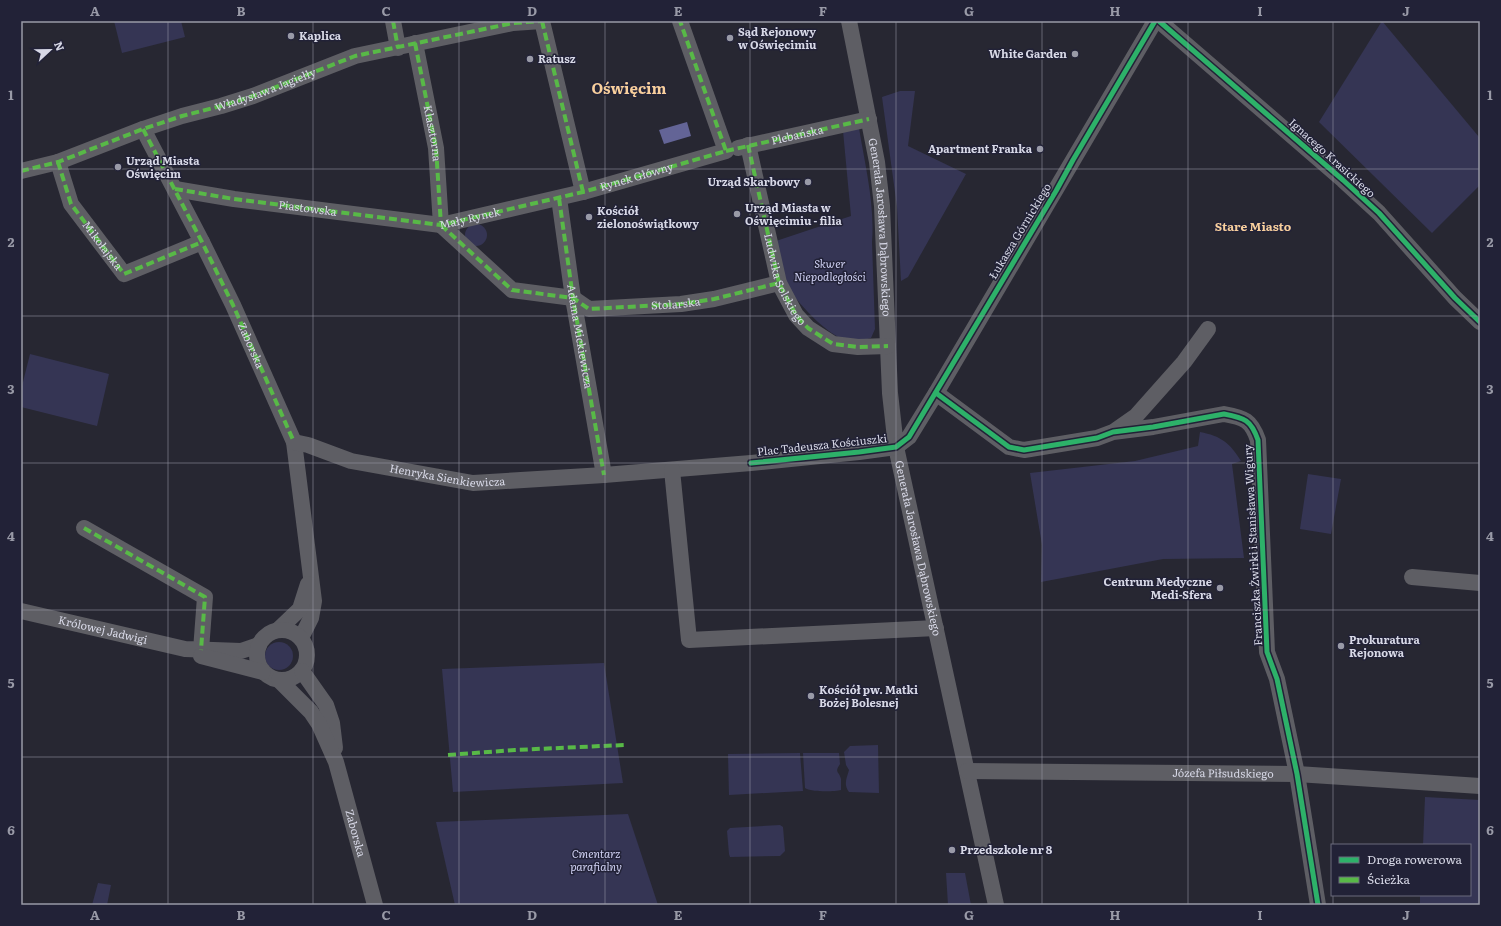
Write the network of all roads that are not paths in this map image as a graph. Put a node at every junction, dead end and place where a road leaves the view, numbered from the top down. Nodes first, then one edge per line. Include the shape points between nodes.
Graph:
1 (394, 21) edge
2 (542, 21) edge
3 (680, 21) edge
4 (849, 21) edge
5 (1155, 21) edge
6 (1159, 21) edge
7 (513, 22) edge
8 (415, 43) junction
9 (398, 48) junction
10 (869, 119) junction
11 (143, 129) junction
12 (748, 145) junction
13 (726, 151) junction
14 (58, 162) junction
15 (21, 171) edge
16 (175, 189) junction
17 (583, 192) junction
18 (559, 198) junction
19 (441, 225) junction
20 (202, 242) junction
21 (778, 283) junction
22 (573, 298) junction
23 (1480, 322) edge
24 (1208, 329) dead end
25 (888, 346) junction
26 (936, 393) junction
27 (1113, 432) junction
28 (294, 442) junction
29 (896, 447) junction
30 (672, 470) junction
31 (604, 475) junction
32 (84, 528) dead end
33 (310, 576) junction
34 (1412, 578) dead end
35 (1480, 583) edge
36 (21, 611) edge
37 (936, 628) junction
38 (279, 629) junction
39 (301, 638) junction
40 (259, 645) junction
41 (185, 649) junction
42 (202, 650) junction
43 (302, 670) junction
44 (263, 672) junction
45 (279, 680) junction
46 (336, 762) junction
47 (966, 771) junction
48 (1297, 774) junction
49 (1480, 786) edge
50 (375, 905) edge
51 (996, 905) edge
52 (1318, 905) edge

1 - 9 street
2 - 7 street
2 - 17 street
3 - 13 street
4 - 10 street, Generała Jarosława Dąbrowskiego
5 - 26 street, Łukasza Górnickiego
6 - 23 street, Ignacego Krasickiego via 1379,213 1455,298
7 - 8 street, Władysława Jagiełły
8 - 9 street, Władysława Jagiełły
8 - 19 street, Klasztorna via 436,148
9 - 11 street, Władysława Jagiełły via 355,56 253,96
10 - 12 street, Plebańska
10 - 25 street, Generała Jarosława Dąbrowskiego via 882,206
11 - 14 street, Władysława Jagiełły
11 - 16 street, Zaborska
12 - 13 street, Plebańska
12 - 21 street, Ludwika Solskiego
13 - 17 street, Rynek Główny
14 - 15 street, Władysława Jagiełły
14 - 20 street, Mikołajska via 71,204 124,274
16 - 19 street, Piastowska
16 - 20 street, Zaborska
17 - 18 street, Mały Rynek
18 - 19 street, Mały Rynek
18 - 22 street, Adama Mickiewicza
19 - 22 street, Mały Rynek via 512,290
20 - 28 street, Zaborska
21 - 22 street, Stolarska via 714,299 681,304 589,309
21 - 25 street, Ludwika Solskiego via 796,315 808,328 833,344 858,347
22 - 31 street, Adama Mickiewicza
24 - 27 street via 1184,362 1136,416
25 - 29 street, Generała Jarosława Dąbrowskiego
26 - 27 street, Franciszka Żwirki i Stanisława Wigury via 1009,447 1024,450 1039,448 1097,438
26 - 29 street, Łukasza Górnickiego via 909,437
27 - 48 street, Franciszka Żwirki i Stanisława Wigury via 1224,414 1247,421 1254,428 1258,440 1267,652 1277,679
28 - 31 street, Henryka Sienkiewicza via 351,461 473,483
28 - 33 street, Zaborska
29 - 30 street, Plac Tadeusza Kościuszki
29 - 37 street, Generała Jarosława Dąbrowskiego
30 - 31 street, Plac Tadeusza Kościuszki
30 - 37 street via 689,640
32 - 42 street via 205,597
33 - 38 street, Zaborska via 300,609
33 - 39 street, Zaborska via 314,601 311,618
34 - 35 street
36 - 41 street, Królowej Jadwigi
37 - 47 street, Generała Jarosława Dąbrowskiego
38 - 39 street via 295,633
38 - 40 street via 267,634
39 - 43 street via 308,654 307,663
40 - 42 street, Królowej Jadwigi via 241,651
40 - 44 street via 257,659
41 - 42 street, Królowej Jadwigi
41 - 44 street, Królowej Jadwigi via 206,659
43 - 45 street via 292,678
43 - 46 street, Zaborska via 326,705 332,724
44 - 45 street
45 - 46 street, Zaborska via 311,712
46 - 50 street, Zaborska
47 - 48 street, Józefa Piłsudskiego
47 - 51 street, Generała Jarosława Dąbrowskiego
48 - 49 street, Józefa Piłsudskiego
48 - 52 street, Franciszka Żwirki i Stanisława Wigury

